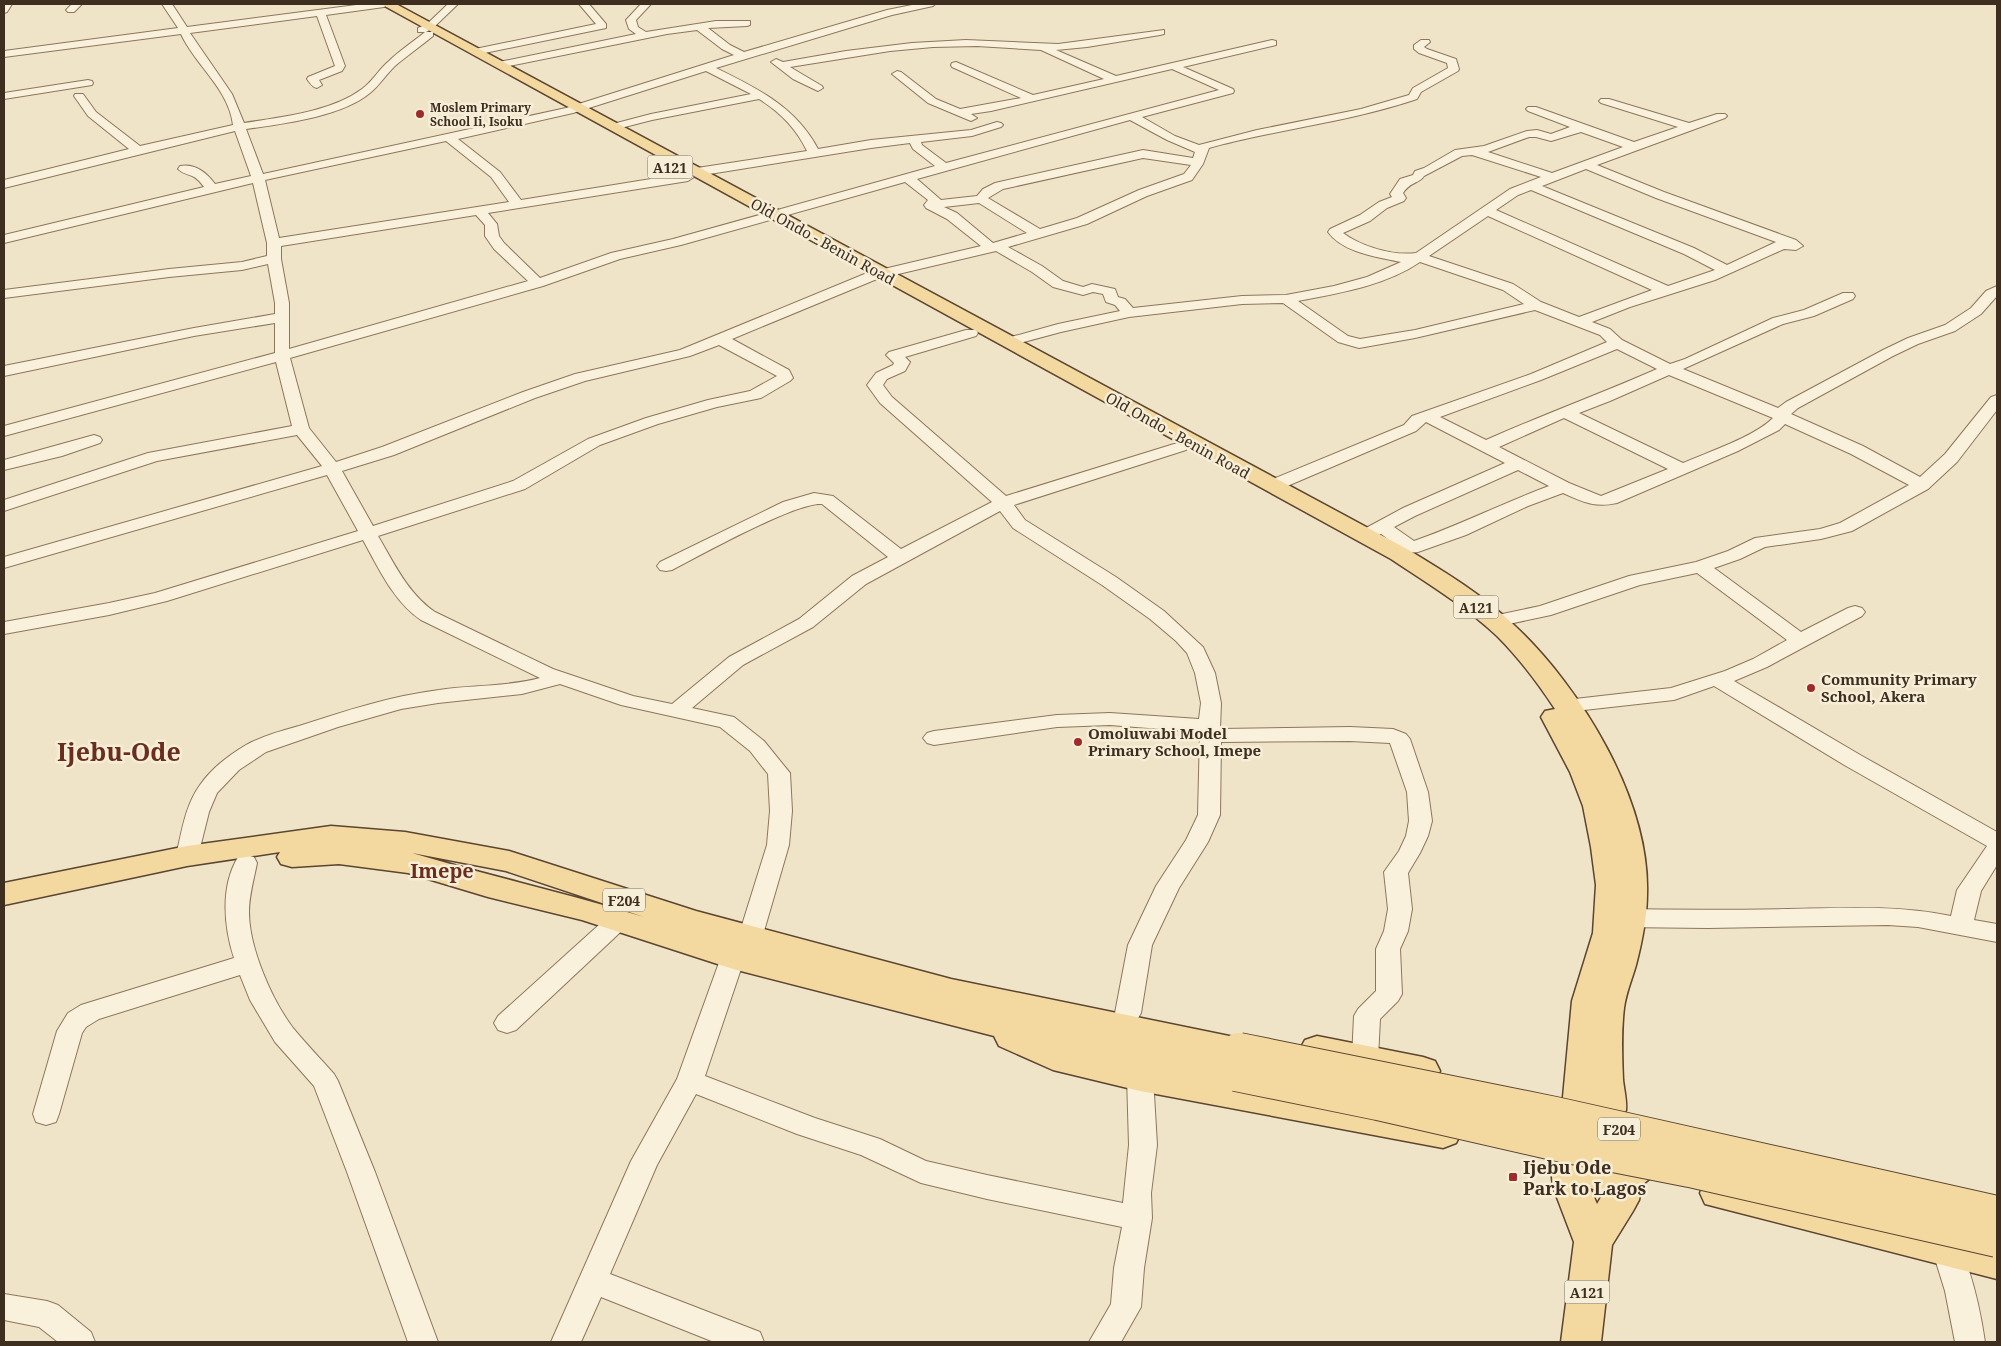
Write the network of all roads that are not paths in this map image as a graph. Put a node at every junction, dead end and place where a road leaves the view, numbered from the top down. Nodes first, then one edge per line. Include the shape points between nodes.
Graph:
1 (7, 4) edge
2 (167, 4) edge
3 (376, 4) edge
4 (452, 4) edge
5 (584, 4) edge
6 (646, 4) edge
7 (930, 4) edge
8 (4, 10) edge
9 (320, 12) junction
10 (309, 13) junction
11 (747, 23) dead end
12 (699, 26) junction
13 (185, 30) junction
14 (427, 30) junction
15 (1160, 32) dead end
16 (645, 36) junction
17 (1425, 42) dead end
18 (1272, 43) dead end
19 (1043, 47) junction
20 (760, 51) junction
21 (476, 52) junction
22 (4, 54) edge
23 (743, 56) junction
24 (499, 65) junction
25 (956, 65) dead end
26 (781, 66) junction
27 (1173, 66) junction
28 (707, 67) junction
29 (897, 74) dead end
30 (1114, 79) junction
31 (88, 83) dead end
32 (317, 85) dead end
33 (818, 88) dead end
34 (762, 95) junction
35 (4, 96) edge
36 (79, 96) dead end
37 (1032, 98) junction
38 (1605, 101) dead end
39 (573, 109) junction
40 (1532, 109) dead end
41 (961, 112) junction
42 (1132, 116) junction
43 (1721, 116) dead end
44 (239, 127) junction
45 (613, 127) junction
46 (1690, 127) junction
47 (1580, 128) junction
48 (446, 136) junction
49 (914, 139) junction
50 (1635, 146) junction
51 (138, 150) junction
52 (1472, 151) junction
53 (814, 153) junction
54 (1200, 156) junction
55 (1585, 164) junction
56 (945, 168) junction
57 (184, 169) dead end
58 (693, 174) junction
59 (1552, 176) junction
60 (908, 178) junction
61 (257, 179) junction
62 (4, 184) edge
63 (1530, 185) junction
64 (212, 189) junction
65 (981, 199) junction
66 (516, 204) junction
67 (930, 205) junction
68 (479, 210) junction
69 (1486, 210) junction
70 (768, 216) junction
71 (1038, 234) junction
72 (4, 239) edge
73 (994, 247) junction
74 (274, 251) junction
75 (1418, 257) junction
76 (1723, 272) junction
77 (878, 275) junction
78 (538, 283) junction
79 (1997, 290) edge
80 (1656, 293) junction
81 (4, 294) edge
82 (1848, 296) dead end
83 (1286, 299) junction
84 (1536, 305) junction
85 (1129, 313) junction
86 (282, 317) junction
87 (1580, 322) junction
88 (985, 332) junction
89 (720, 340) junction
90 (1618, 343) junction
91 (282, 355) junction
92 (1669, 369) junction
93 (4, 372) edge
94 (1997, 400) edge
95 (1565, 412) junction
96 (1427, 416) junction
97 (1782, 418) junction
98 (301, 429) junction
99 (4, 431) edge
100 (94, 440) dead end
101 (1174, 440) junction
102 (1488, 446) junction
103 (1517, 464) junction
104 (4, 465) edge
105 (332, 468) junction
106 (1682, 469) junction
107 (1922, 485) junction
108 (1272, 486) junction
109 (1563, 486) junction
110 (1003, 503) junction
111 (4, 506) edge
112 (1373, 532) junction
113 (366, 533) junction
114 (900, 557) junction
115 (4, 563) edge
116 (666, 566) dead end
117 (1700, 567) junction
118 (1855, 612) dead end
119 (1495, 621) junction
120 (4, 628) edge
121 (1801, 641) junction
122 (561, 677) junction
123 (1716, 679) junction
124 (1566, 706) junction
125 (676, 711) junction
126 (1210, 731) junction
127 (934, 738) dead end
128 (1997, 842) edge
129 (1997, 848) edge
130 (187, 856) junction
131 (246, 863) junction
132 (4, 894) edge
133 (4, 910) edge
134 (1620, 918) junction
135 (619, 920) junction
136 (1961, 925) junction
137 (1997, 933) edge
138 (742, 947) junction
139 (248, 963) junction
140 (990, 1011) junction
141 (1128, 1013) junction
142 (507, 1022) dead end
143 (1365, 1058) junction
144 (1237, 1062) junction
145 (1140, 1077) junction
146 (690, 1081) junction
147 (1596, 1111) junction
148 (46, 1114) dead end
149 (1567, 1156) junction
150 (1630, 1174) junction
151 (1997, 1197) edge
152 (1997, 1214) edge
153 (1138, 1218) junction
154 (1997, 1239) edge
155 (1593, 1242) junction
156 (1947, 1249) junction
157 (1997, 1262) edge
158 (592, 1280) junction
159 (4, 1307) edge
160 (80, 1342) edge
161 (423, 1342) edge
162 (566, 1342) edge
163 (748, 1342) edge
164 (1104, 1342) edge
165 (1581, 1342) edge
166 (1970, 1342) edge

1 - 8 street
2 - 13 street
3 - 9 street
3 - 10 street
3 - 14 main road, Old Ondo - Benin Road / A121
4 - 14 street
5 - 21 street via 603,26
6 - 16 street via 631,20 634,29
7 - 20 street via 877,16
9 - 10 street
9 - 32 street via 340,66 312,79
10 - 13 street
11 - 12 street
12 - 16 street
12 - 23 street
13 - 22 street
13 - 44 street via 189,41 227,94
14 - 21 main road, Old Ondo - Benin Road / A121
14 - 39 main road, Old Ondo - Benin Road / A121
14 - 44 street via 365,92 352,99 308,115
15 - 19 street
16 - 24 street
17 - 54 street via 1418,47 1452,61 1454,70 1417,90 1413,97 1358,114 1217,142 1205,146
18 - 27 street
19 - 26 street via 935,44 846,54
19 - 30 street
20 - 23 street
20 - 26 street
21 - 24 main road, Old Ondo - Benin Road / A121
23 - 28 street
24 - 39 main road, Old Ondo - Benin Road / A121
25 - 37 street
26 - 33 street
27 - 30 street
27 - 42 street via 1230,91
28 - 34 street
28 - 39 street
29 - 41 street via 932,101
30 - 37 street
31 - 35 street
34 - 45 street
34 - 53 street via 797,125 810,141
36 - 51 street via 92,114
37 - 41 street
38 - 46 street
39 - 45 main road, Old Ondo - Benin Road / A121
39 - 48 street
39 - 58 main road, Old Ondo - Benin Road / A121
40 - 47 street
41 - 49 street via 997,125 972,133
42 - 54 street
42 - 56 street
43 - 46 street
44 - 51 street
44 - 61 street
45 - 58 main road, Old Ondo - Benin Road / A121
46 - 50 street
47 - 50 street
47 - 52 street via 1551,138 1531,134
48 - 61 street
48 - 66 street via 498,179
49 - 53 street
49 - 56 street via 916,147
50 - 55 street
51 - 62 street
52 - 59 street
52 - 75 street via 1459,153 1404,182 1396,194 1400,198 1335,232 1341,239 1362,247 1404,258
53 - 58 street
54 - 65 street via 1143,154 999,186 986,192
54 - 71 street via 1188,178 1148,191 1082,221
55 - 59 street
55 - 76 street via 1796,246 1781,245
56 - 60 street
57 - 64 street via 201,174
58 - 66 street
58 - 70 main road, Old Ondo - Benin Road / A121
59 - 63 street
60 - 67 street via 935,200
60 - 70 street
61 - 64 street
61 - 74 street
63 - 69 street
63 - 76 street via 1689,251 1722,268
64 - 72 street
65 - 67 street
65 - 71 street
66 - 68 street
67 - 73 street via 952,216
68 - 74 street
68 - 78 street via 491,224 492,236 499,246
69 - 75 street
69 - 80 street via 1664,290
70 - 77 main road, Old Ondo - Benin Road / A121
70 - 78 street via 616,256
71 - 73 street
73 - 77 street
73 - 85 street via 1038,269 1058,284 1110,292 1112,299 1120,302
74 - 81 street via 242,266
74 - 86 street
75 - 83 street via 1393,272 1356,286
75 - 84 street via 1499,283
76 - 80 street
77 - 88 main road, Old Ondo - Benin Road / A121
77 - 89 street
78 - 91 street
79 - 97 street via 1976,311 1950,328 1913,341 1852,371 1792,405 1784,411
80 - 87 street via 1607,309
82 - 92 street via 1809,313 1778,321
83 - 84 street via 1343,340 1359,344
83 - 85 street via 1242,300
84 - 87 street
85 - 88 street via 1067,326
86 - 91 street
86 - 93 street
87 - 90 street via 1605,332
88 - 101 main road, Old Ondo - Benin Road / A121
88 - 101 main road, Old Ondo - Benin Road / A121
88 - 110 street via 894,355 902,362 900,368 881,376 875,384 886,400
89 - 105 street via 685,353 580,377 388,451
89 - 113 street via 784,373 785,378 754,394 714,402 594,442 519,485
90 - 92 street
90 - 96 street
91 - 98 street
91 - 99 street
92 - 95 street
92 - 97 street
94 - 107 street via 1951,458
95 - 102 street
95 - 106 street
96 - 102 street
96 - 108 street via 1415,421 1410,428
97 - 106 street via 1758,435
97 - 107 street via 1857,450
98 - 105 street
98 - 111 street via 154,458
100 - 104 street
101 - 108 main road, Old Ondo - Benin Road / A121
101 - 110 street
101 - 134 main road, Old Ondo - Benin Road / A121 via 1418,579 1448,598 1493,636 1537,688 1584,772 1596,806 1606,847 1610,885
102 - 103 street
103 - 109 street
103 - 112 street via 1409,512
105 - 113 street
105 - 115 street
106 - 109 street via 1601,501
107 - 117 street via 1846,527 1821,534 1761,542
108 - 112 main road, Old Ondo - Benin Road / A121
109 - 112 street via 1460,531 1412,548
110 - 114 street
110 - 126 street via 1019,524 1157,615 1196,651 1205,673 1211,703
112 - 119 main road, Old Ondo - Benin Road / A121
113 - 120 street via 160,597
113 - 122 street via 413,606 450,628
114 - 116 street via 821,497 789,506
114 - 125 street via 860,580 806,622 736,661
117 - 119 street via 1636,580 1544,610
117 - 121 street
118 - 121 street
119 - 124 main road, Old Ondo - Benin Road / A121 via 1539,668
121 - 123 street via 1760,664
122 - 125 street via 628,701
122 - 130 street via 529,688 456,694 382,707 258,748 240,758 209,789 200,804
123 - 124 street via 1674,694
123 - 128 street
124 - 134 main road, Old Ondo - Benin Road / A121 via 1598,757 1623,822 1632,891
125 - 138 street via 727,722 757,746 779,773 781,811 778,845
126 - 127 street via 1110,719 1057,720
126 - 141 street via 1209,815 1198,842 1168,886 1140,945
126 - 143 street via 1350,734 1399,739 1421,802 1422,818 1409,855 1396,872 1400,909 1388,949 1389,994 1367,1016
129 - 136 street via 1968,890
130 - 132 main road, F204
130 - 138 main road, F204 via 331,836 405,842 509,861
131 - 133 main road, F204
131 - 135 main road, F204 via 339,854 386,859
131 - 139 street via 237,913
134 - 136 street via 1888,916
134 - 147 main road, Old Ondo - Benin Road / A121 via 1621,962 1609,997 1605,1056
135 - 138 main road, F204
135 - 142 street
136 - 137 street
138 - 140 main road, F204
138 - 146 street
139 - 148 street via 90,1012 77,1020 70,1031
139 - 161 street via 263,1000 284,1035 325,1081
140 - 141 main road via 1034,995 1069,999
140 - 144 main road, F204
140 - 145 main road via 1053,1057
141 - 143 main road
143 - 147 main road
144 - 152 main road, F204, bridge via 1555,1115
144 - 154 main road, F204, bridge via 1378,1102
145 - 149 main road
145 - 153 street via 1143,1145 1137,1193
146 - 153 street via 870,1148 921,1171
146 - 158 street via 645,1161
147 - 149 main road, A121 via 1567,1113 1558,1124 1558,1139
147 - 150 main road, A121 via 1636,1130 1645,1145 1642,1164
147 - 151 main road
149 - 150 main road via 1581,1168 1596,1174 1611,1177
149 - 155 main road, A121 via 1571,1187
150 - 155 main road, A121 via 1620,1200
150 - 156 main road
153 - 164 street via 1126,1307
155 - 165 main road, A121
156 - 157 main road
156 - 166 street via 1960,1291
158 - 162 street
158 - 163 street
159 - 160 street via 47,1315

